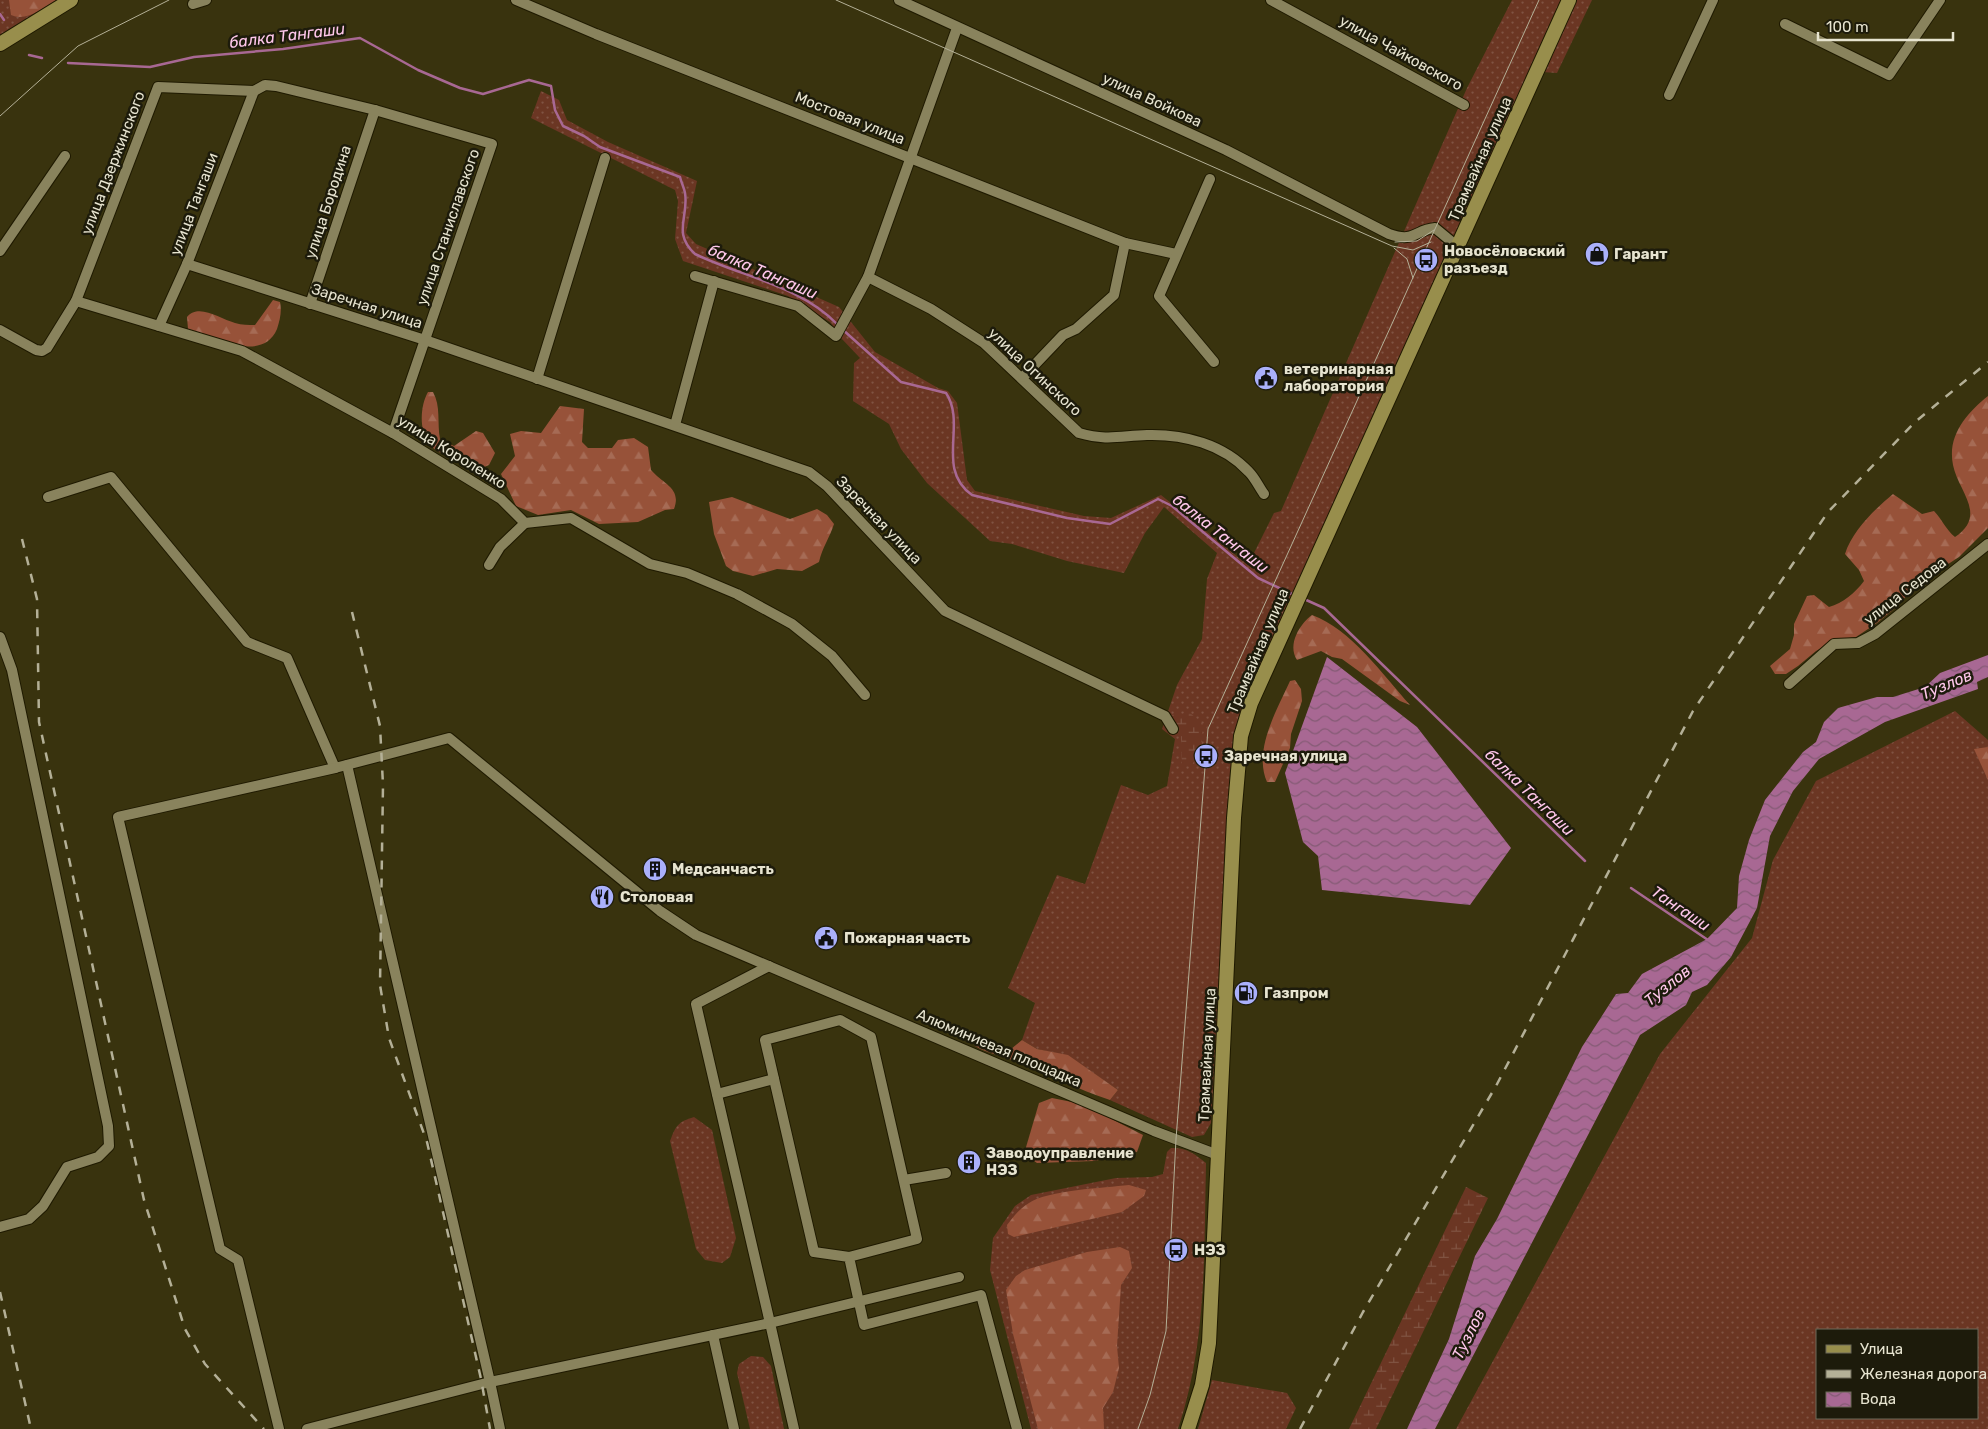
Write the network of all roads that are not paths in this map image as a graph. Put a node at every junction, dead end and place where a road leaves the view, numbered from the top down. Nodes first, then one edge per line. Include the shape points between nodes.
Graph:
1 (71, 0) edge
2 (206, 0) edge
3 (516, 0) edge
4 (899, 0) edge
5 (1271, 0) edge
6 (1569, 0) edge
7 (1713, 0) edge
8 (1939, 0) edge
9 (193, 4) dead end
10 (1785, 24) dead end
11 (958, 28) junction
12 (3, 42) edge
13 (254, 91) junction
14 (1669, 95) dead end
15 (1464, 105) dead end
16 (375, 110) junction
17 (492, 144) joint
18 (65, 156) dead end
19 (605, 158) dead end
20 (912, 159) junction
21 (1210, 180) dead end
22 (1125, 243) junction
23 (1458, 246) junction
24 (0, 251) edge
25 (1176, 254) junction
26 (186, 264) junction
27 (695, 276) dead end
28 (868, 277) junction
29 (714, 281) junction
30 (76, 301) junction
31 (310, 304) junction
32 (159, 326) junction
33 (0, 330) edge
34 (425, 340) junction
35 (1214, 362) dead end
36 (1023, 377) junction
37 (537, 379) junction
38 (675, 425) junction
39 (393, 433) junction
40 (1264, 494) dead end
41 (48, 497) dead end
42 (525, 522) junction
43 (1988, 544) edge
44 (488, 565) dead end
45 (0, 637) edge
46 (1789, 684) dead end
47 (865, 695) dead end
48 (1173, 729) dead end
49 (347, 765) junction
50 (335, 768) junction
51 (769, 966) junction
52 (774, 1078) junction
53 (717, 1094) junction
54 (1218, 1154) junction
55 (946, 1173) dead end
56 (904, 1180) junction
57 (0, 1227) edge
58 (848, 1257) junction
59 (959, 1277) dead end
60 (859, 1301) junction
61 (770, 1323) junction
62 (712, 1335) junction
63 (490, 1382) junction
64 (279, 1429) edge
65 (307, 1429) edge
66 (500, 1429) edge
67 (734, 1429) edge
68 (794, 1429) edge
69 (1018, 1429) edge
70 (1188, 1429) edge

1 - 12 main road
2 - 9 street
3 - 20 street, Мостовая улица
4 - 11 street, улица Войкова
5 - 15 street, улица Чайковского
6 - 23 main road, Трамвайная улица
7 - 14 street
8 - 10 street via 1888,75
11 - 20 street
11 - 23 street, улица Войкова via 1226,150 1389,234 1402,239 1436,228
13 - 16 street, улица Дзержинского via 276,86
13 - 26 street, улица Тангаши
13 - 30 street, улица Дзержинского via 158,87
16 - 17 street, улица Дзержинского
16 - 31 street, улица Бородина
17 - 34 street, улица Станиславского
18 - 24 street
19 - 37 street
20 - 22 street, Мостовая улица
20 - 28 street
21 - 25 street
22 - 25 street, Мостовая улица
22 - 36 street via 1114,295 1076,329 1063,334
23 - 54 main road, Трамвайная улица via 1251,703 1241,736
25 - 35 street via 1159,296
26 - 31 street, Заречная улица
26 - 32 street, улица Тангаши
27 - 29 street
28 - 29 street via 836,336 798,306
28 - 36 street, улица Огинского via 946,318 984,343
29 - 38 street
30 - 32 street, улица Короленко
30 - 33 street, улица Дзержинского via 48,348 42,351
31 - 34 street, Заречная улица
32 - 39 street, улица Короленко via 242,351
34 - 37 street, Заречная улица
34 - 39 street, улица Станиславского
36 - 40 street, улица Огинского via 1079,433 1100,439 1149,435 1199,441 1223,451 1250,472
37 - 38 street, Заречная улица
38 - 48 street, Заречная улица via 809,472 827,486 944,611 1165,716
39 - 42 street, улица Короленко via 501,499
41 - 50 street via 111,477 248,642 287,658
42 - 44 street via 500,547
42 - 47 street via 571,518 650,564 687,573 737,594 792,624 832,656
43 - 46 street, улица Седова via 1874,634 1858,643 1834,644
45 - 57 street via 14,680 108,1126 108,1146 98,1157 67,1167 43,1206 29,1219
49 - 50 street
49 - 51 street, Алюминиевая площадка via 449,738 660,910 696,934
49 - 63 street
50 - 64 street via 118,816 220,1249 238,1260
51 - 53 street via 696,1004
51 - 54 street, Алюминиевая площадка via 1154,1131
52 - 53 street
52 - 56 street via 765,1040 840,1020 871,1037
52 - 58 street via 814,1252
53 - 61 street
54 - 70 main road, Трамвайная улица via 1209,1343 1202,1385
55 - 56 street
56 - 58 street via 917,1239
58 - 60 street
59 - 60 street
60 - 61 street
60 - 69 street via 864,1325 981,1295
61 - 62 street
61 - 68 street
62 - 63 street
62 - 67 street
63 - 65 street
63 - 66 street

